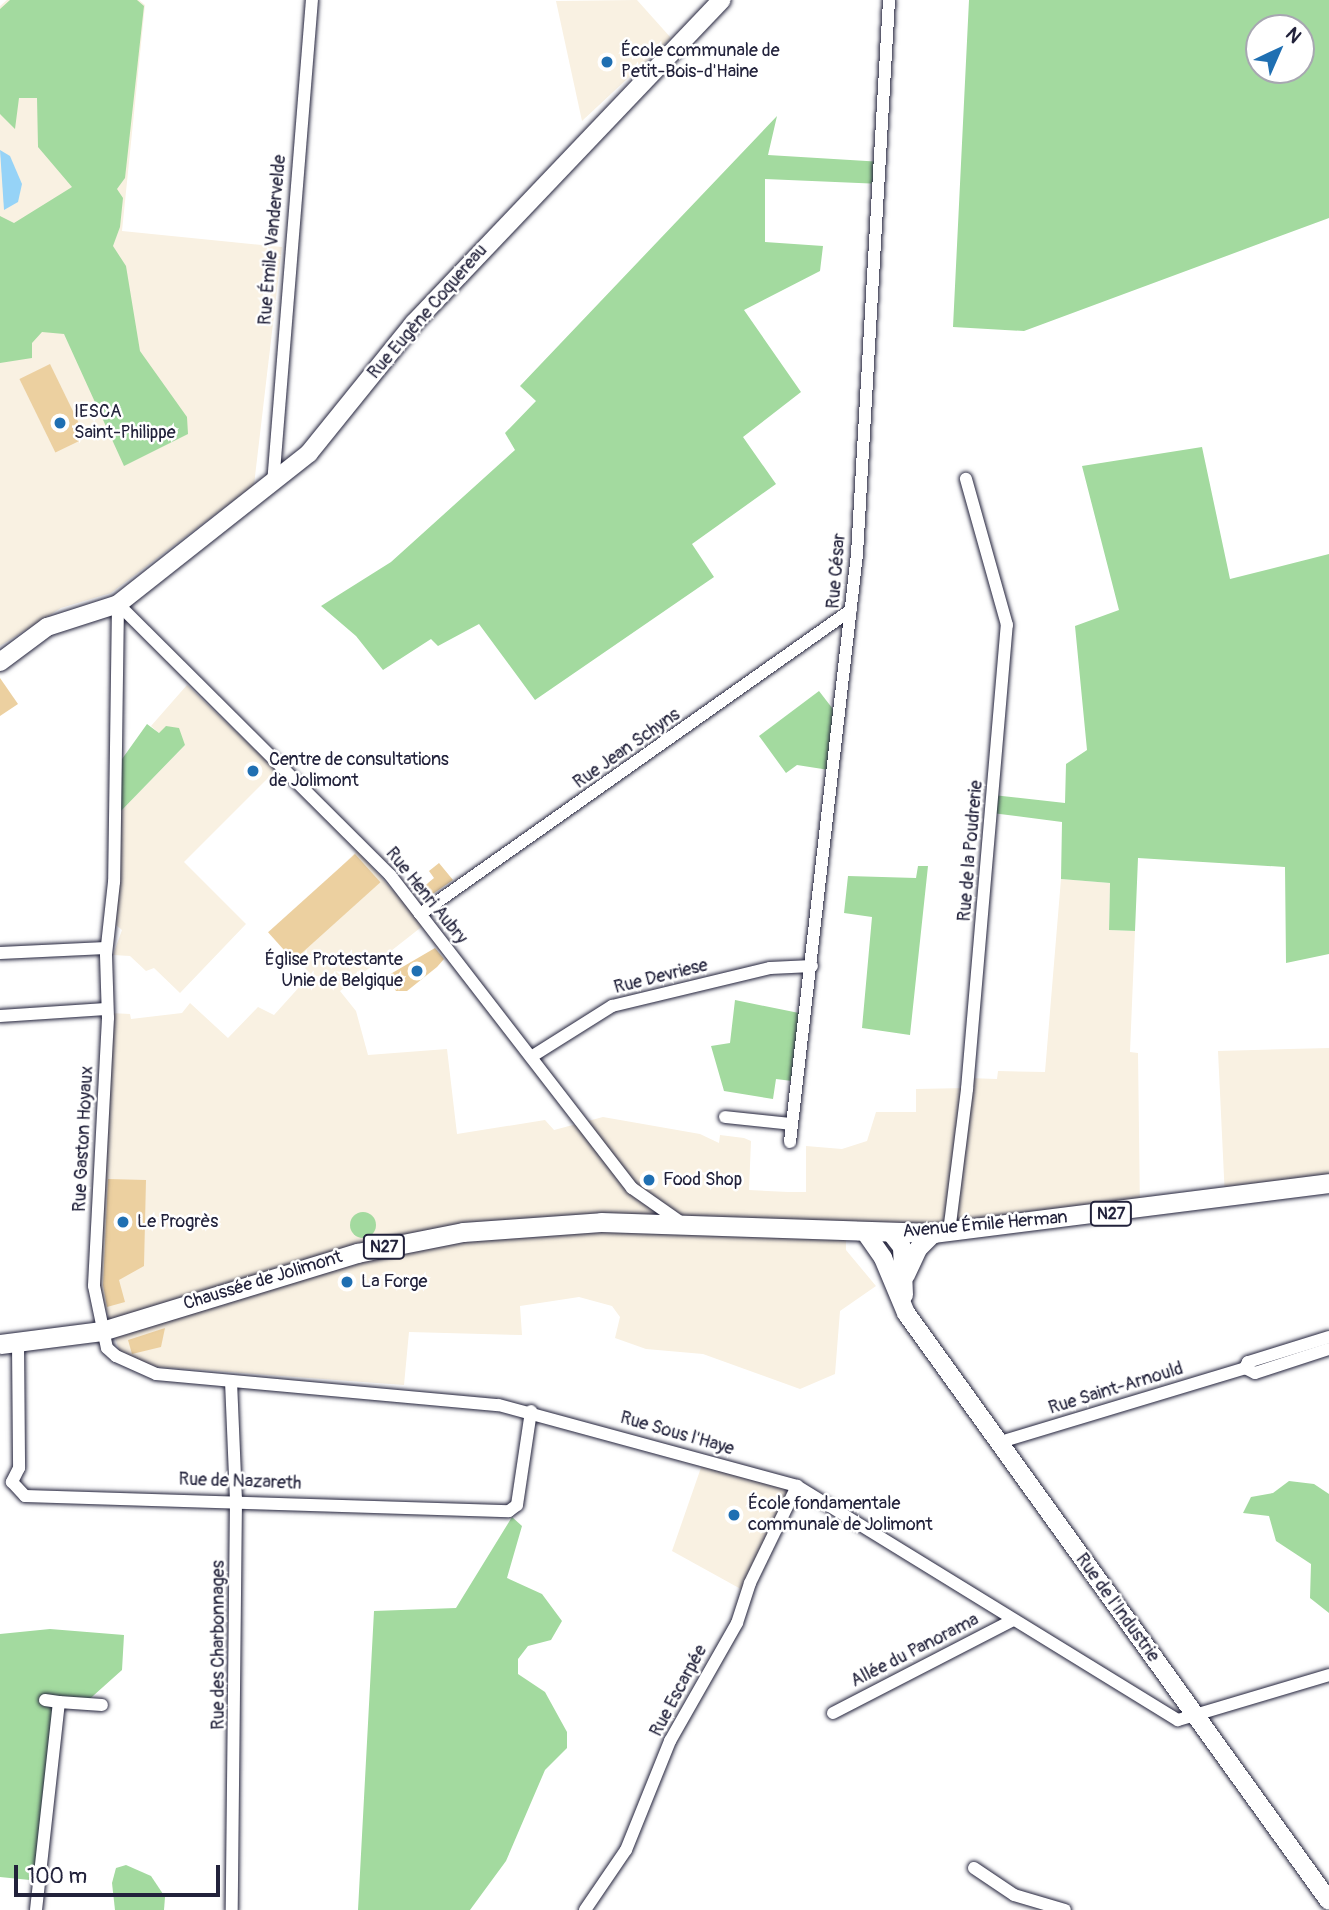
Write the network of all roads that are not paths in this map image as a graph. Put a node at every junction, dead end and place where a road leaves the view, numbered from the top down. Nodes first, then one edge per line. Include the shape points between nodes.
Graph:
1 (312, 0) edge
2 (722, 0) edge
3 (889, 0) edge
4 (966, 479) dead end
5 (273, 484) junction
6 (118, 604) junction
7 (851, 610) junction
8 (0, 662) edge
9 (420, 914) junction
10 (106, 948) junction
11 (0, 953) edge
12 (812, 966) junction
13 (106, 1009) junction
14 (0, 1016) edge
15 (531, 1057) junction
16 (725, 1117) dead end
17 (792, 1124) junction
18 (790, 1142) dead end
19 (1329, 1183) edge
20 (686, 1226) junction
21 (941, 1232) junction
22 (865, 1233) junction
23 (891, 1233) junction
24 (905, 1304) junction
25 (102, 1331) junction
26 (1329, 1337) edge
27 (9, 1344) edge
28 (1329, 1349) edge
29 (1245, 1368) junction
30 (232, 1381) junction
31 (531, 1411) junction
32 (997, 1443) junction
33 (797, 1486) junction
34 (236, 1499) junction
35 (1013, 1620) junction
36 (1329, 1675) edge
37 (45, 1700) dead end
38 (59, 1702) junction
39 (102, 1705) dead end
40 (834, 1713) dead end
41 (1198, 1717) junction
42 (974, 1868) dead end
43 (1329, 1901) edge
44 (36, 1910) edge
45 (232, 1910) edge
46 (585, 1910) edge
47 (1065, 1910) edge

1 - 5 street, Rue Émile Vandervelde
2 - 5 street, Rue Eugène Coquereau via 414,323 309,453
3 - 7 street, Rue César via 869,410
4 - 21 street, Rue de la Poudrerie via 1007,625 967,1088
5 - 6 street, Rue Eugène Coquereau
6 - 8 street, Rue Eugène Coquereau via 47,627
6 - 9 street, Rue Henri Aubry via 341,825
6 - 10 street, Rue Gaston Hoyaux via 118,762
7 - 9 street, Rue Jean Schyns
7 - 12 street, Rue César
9 - 15 street, Rue Henri Aubry
10 - 11 street
10 - 13 street, Rue Gaston Hoyaux
12 - 15 street, Rue Devriese via 770,968 612,1006
12 - 17 street, Rue César
13 - 14 street
13 - 25 street, Rue Gaston Hoyaux via 94,1286
15 - 20 street, Rue Henri Aubry via 632,1188
16 - 17 street
17 - 18 street, Rue César
19 - 21 main road, Avenue Émile Herman / N27
20 - 22 main road, Chaussée de Jolimont / N27
20 - 25 main road, Chaussée de Jolimont / N27 via 552,1223 428,1238 326,1261
21 - 23 main road, Avenue Émile Herman / N27
21 - 24 street via 908,1266
22 - 23 main road, N27
22 - 24 street, Rue de l'Industrie
23 - 24 street via 902,1247
24 - 32 street, Rue de l'Industrie
25 - 27 main road, Chaussée de Jolimont / N27
25 - 30 street, Rue Sous l'Haye via 107,1348 137,1368
26 - 29 street via 1248,1362
27 - 34 street, Rue de Nazareth via 19,1468 12,1482 17,1491 25,1496
28 - 29 street via 1255,1373
29 - 32 street, Rue Saint-Arnould
30 - 31 street, Rue Sous l'Haye via 478,1401
30 - 34 street, Rue des Charbonnages
31 - 33 street, Rue Sous l'Haye
31 - 34 street, Rue de Nazareth via 514,1510
32 - 41 street, Rue de l'Industrie
33 - 35 street, Rue Sous l'Haye
33 - 46 street, Rue Escarpée via 750,1583 737,1623 670,1741 626,1850
34 - 45 street, Rue des Charbonnages
35 - 40 street, Allée du Panorama
35 - 41 street, Rue Sous l'Haye via 1173,1718
36 - 41 street
37 - 38 street
38 - 39 street
38 - 44 street
41 - 43 street, Rue de l'Industrie
42 - 47 street via 1014,1895

